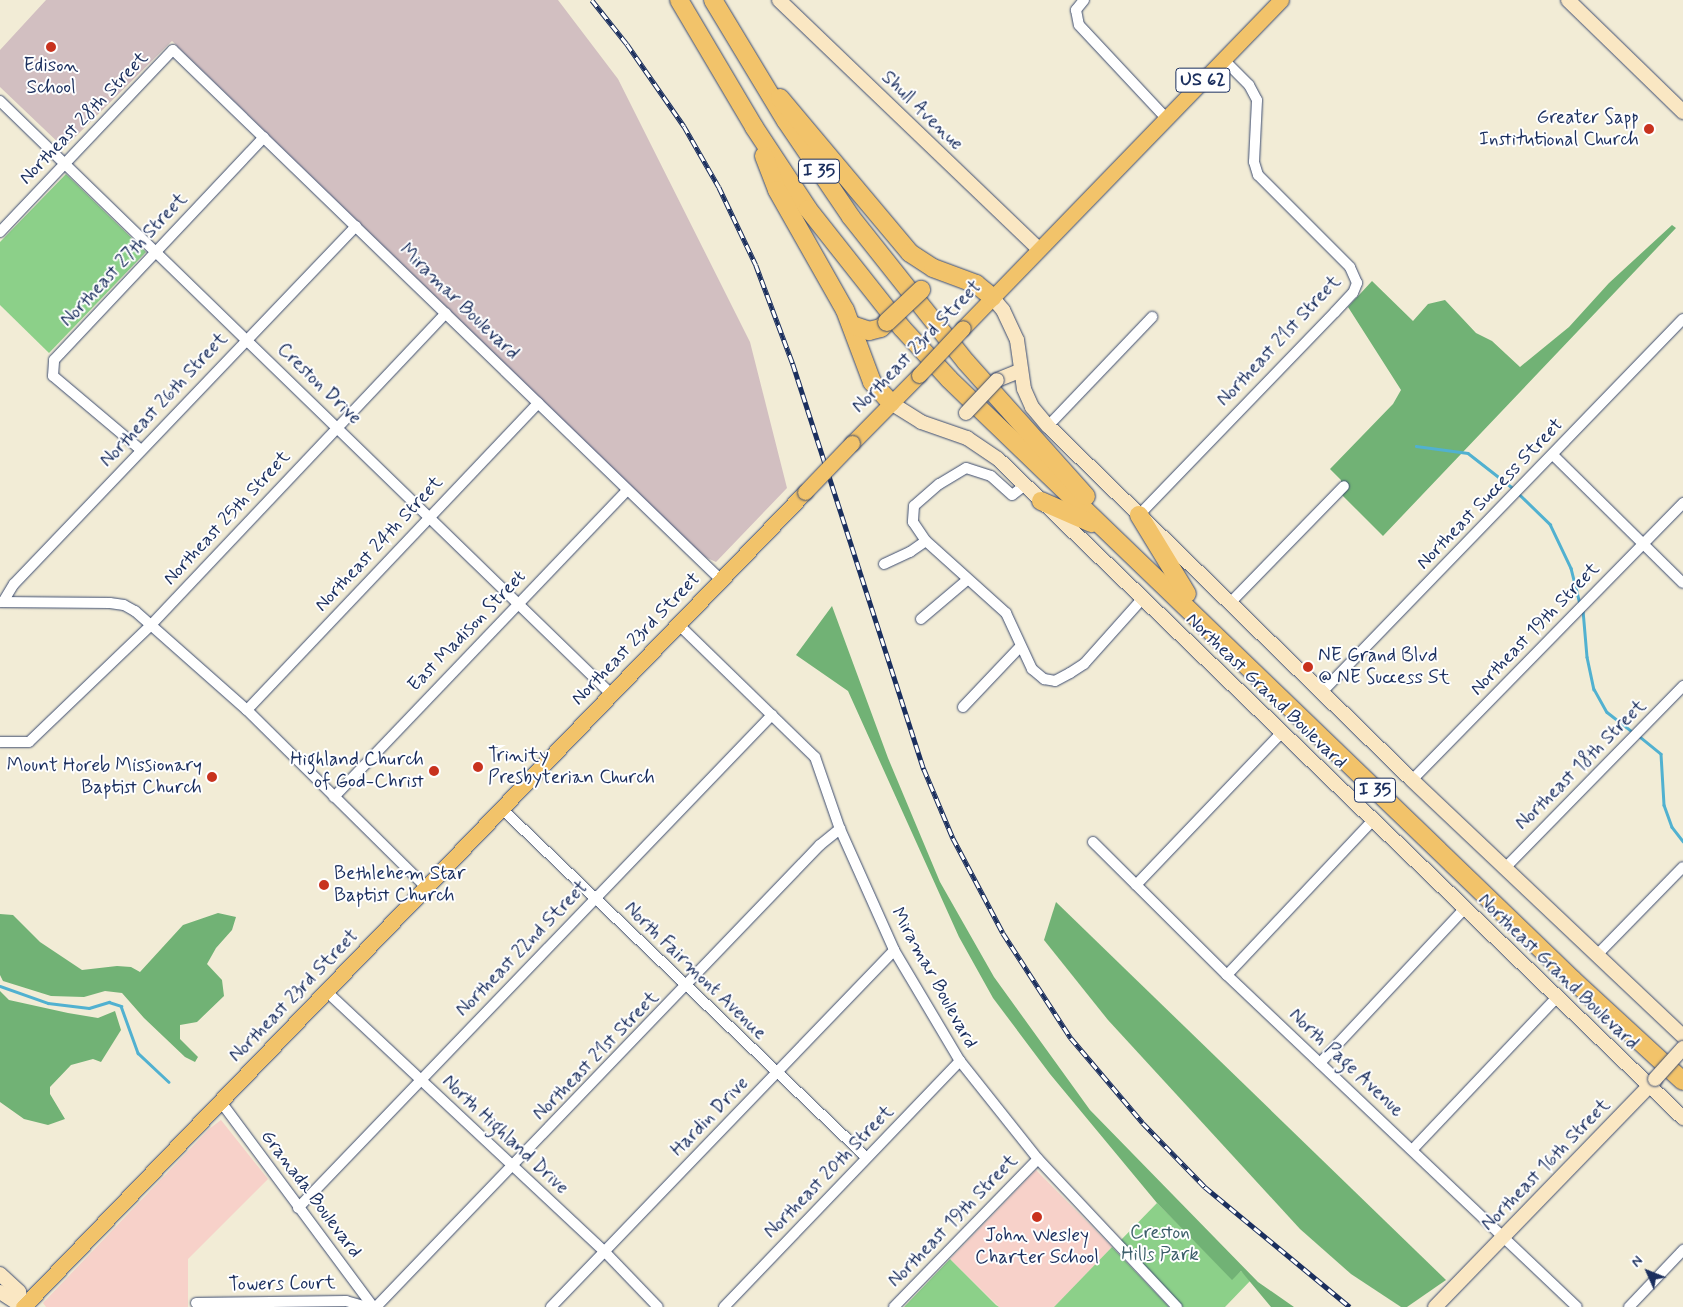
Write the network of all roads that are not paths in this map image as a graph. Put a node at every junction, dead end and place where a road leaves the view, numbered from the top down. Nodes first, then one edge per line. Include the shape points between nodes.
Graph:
1 (678, 0) edge
2 (713, 0) edge
3 (779, 0) edge
4 (1084, 0) edge
5 (1281, 0) edge
6 (1568, 0) edge
7 (173, 50) joint
8 (1223, 60) junction
9 (755, 71) junction
10 (0, 101) edge
11 (1683, 112) edge
12 (1166, 118) junction
13 (754, 127) junction
14 (264, 137) junction
15 (65, 164) junction
16 (356, 226) junction
17 (0, 232) edge
18 (1039, 249) junction
19 (155, 252) junction
20 (923, 263) junction
21 (992, 298) junction
22 (446, 313) junction
23 (1152, 317) dead end
24 (1683, 319) edge
25 (852, 325) junction
26 (246, 339) junction
27 (1019, 371) junction
28 (538, 403) junction
29 (891, 403) junction
30 (338, 426) junction
31 (1048, 426) junction
32 (951, 430) junction
33 (141, 450) junction
34 (1553, 455) junction
35 (1025, 485) junction
36 (1344, 486) dead end
37 (627, 490) junction
38 (1041, 501) junction
39 (1683, 503) edge
40 (428, 515) junction
41 (1139, 515) junction
42 (1105, 530) junction
43 (926, 541) junction
44 (1643, 544) junction
45 (884, 564) dead end
46 (721, 580) junction
47 (967, 580) junction
48 (1683, 583) edge
49 (1187, 594) junction
50 (1142, 598) junction
51 (2, 602) edge
52 (518, 602) junction
53 (1230, 603) junction
54 (921, 619) dead end
55 (678, 624) junction
56 (151, 625) junction
57 (1020, 647) junction
58 (1683, 686) edge
59 (1322, 692) junction
60 (611, 694) junction
61 (963, 707) dead end
62 (247, 710) junction
63 (772, 715) junction
64 (1282, 732) junction
65 (0, 742) edge
66 (1412, 780) junction
67 (334, 797) junction
68 (501, 808) junction
69 (1373, 820) junction
70 (840, 829) junction
71 (1093, 842) dead end
72 (1683, 867) edge
73 (1505, 868) junction
74 (1136, 885) junction
75 (426, 887) junction
76 (594, 899) junction
77 (1465, 908) junction
78 (894, 950) junction
79 (1596, 956) junction
80 (1227, 975) junction
81 (687, 986) junction
82 (326, 991) junction
83 (1556, 997) junction
84 (1683, 1036) edge
85 (1683, 1048) edge
86 (960, 1061) junction
87 (1320, 1063) junction
88 (1683, 1066) edge
89 (776, 1073) junction
90 (420, 1081) junction
91 (1683, 1081) edge
92 (1652, 1082) junction
93 (221, 1102) junction
94 (1683, 1118) edge
95 (1413, 1149) junction
96 (867, 1158) junction
97 (1038, 1159) junction
98 (513, 1166) junction
99 (298, 1208) junction
100 (1502, 1236) junction
101 (1683, 1250) edge
102 (605, 1252) junction
103 (0, 1274) edge
104 (0, 1292) edge
105 (196, 1303) dead end
106 (23, 1307) edge
107 (367, 1307) edge
108 (375, 1307) edge
109 (551, 1307) edge
110 (658, 1307) edge
111 (724, 1307) edge
112 (894, 1307) edge
113 (1176, 1307) edge
114 (1434, 1307) edge
115 (1577, 1307) edge
116 (1629, 1307) edge

1 - 13 highway, I 35
2 - 9 highway, I 35
3 - 18 main road, Shull Avenue
4 - 12 street via 1075,17 1086,34
5 - 8 main road, Northeast 23rd Street / US 62
6 - 11 main road
7 - 14 street, Miramar Boulevard
7 - 15 street, Northeast 28th Street
8 - 12 main road, Northeast 23rd Street / US 62
8 - 41 street, Northeast 21st Street via 1249,85 1257,100 1254,162 1258,175 1350,267 1357,283 1340,306
9 - 20 highway via 797,116 910,253
9 - 49 highway, I 35 via 816,167 923,311 1063,472
10 - 15 street, Creston Drive
12 - 18 main road, Northeast 23rd Street / US 62
13 - 25 highway via 777,190
13 - 42 highway, I 35 via 808,209 902,328 949,379
14 - 16 street, Miramar Boulevard
14 - 19 street, Northeast 27th Street
15 - 17 street, Northeast 28th Street
15 - 19 street, Creston Drive
16 - 22 street, Miramar Boulevard
16 - 26 street, Northeast 26th Street
18 - 21 main road, Northeast 23rd Street / US 62
19 - 26 street, Creston Drive
19 - 33 street, Northeast 27th Street via 54,360 53,376
20 - 21 highway via 976,284
20 - 25 highway, bridge via 930,274 921,290 881,328 868,331
21 - 27 main road, Northeast Grand Boulevard via 1003,310 1017,340
21 - 29 main road, Northeast 23rd Street / US 62, bridge
22 - 28 street, Miramar Boulevard
22 - 30 street, Northeast 25th Street
23 - 31 street
24 - 34 street, Northeast Success Street
25 - 29 highway via 872,382
26 - 30 street, Creston Drive
26 - 33 street, Northeast 26th Street
27 - 31 main road, Northeast Grand Boulevard via 1032,406
27 - 32 main road, bridge via 997,380
28 - 37 street, Miramar Boulevard
28 - 40 street, Northeast 24th Street
29 - 32 main road, Northeast Grand Boulevard via 922,422
29 - 46 main road, Northeast 23rd Street, bridge
30 - 40 street, Creston Drive
30 - 56 street, Northeast 25th Street
31 - 41 main road, Northeast Grand Boulevard
32 - 35 main road, Northeast Grand Boulevard via 981,446
33 - 51 street, Northeast 26th Street via 14,584
34 - 44 street
34 - 59 street, Northeast Success Street
35 - 38 main road, Northeast Grand Boulevard
35 - 43 street via 1012,495 991,476 966,468 938,484 914,506 913,522
36 - 53 street
37 - 46 street, Miramar Boulevard
37 - 52 street, East Madison Street
38 - 42 highway
38 - 50 main road, Northeast Grand Boulevard
39 - 44 street, Northeast 19th Street
40 - 52 street, Creston Drive
40 - 62 street, Northeast 24th Street
41 - 49 highway
41 - 53 main road, Northeast Grand Boulevard
42 - 91 highway, I 35 via 1566,973
43 - 45 street
43 - 47 street
44 - 48 street
44 - 66 street, Northeast 19th Street
46 - 55 main road, Northeast 23rd Street
47 - 54 street
47 - 57 street via 1006,613
49 - 88 highway, I 35 via 1580,972
50 - 57 street via 1084,664 1055,680 1044,679 1032,669
50 - 64 main road, Northeast Grand Boulevard
51 - 56 street via 124,605
52 - 60 street, Creston Drive
52 - 67 street, East Madison Street
53 - 59 main road, Northeast Grand Boulevard
55 - 60 main road, Northeast 23rd Street
55 - 63 street, Miramar Boulevard
56 - 62 street
56 - 65 street, Northeast 25th Street via 30,742
57 - 61 street
58 - 73 street, Northeast 18th Street
59 - 66 main road, Northeast Grand Boulevard
60 - 68 main road, Northeast 23rd Street
62 - 67 street
63 - 70 street, Miramar Boulevard via 815,757
63 - 76 street, Northeast 22nd Street
64 - 69 main road, Northeast Grand Boulevard
64 - 74 street
66 - 73 main road, Northeast Grand Boulevard
67 - 75 street
68 - 75 main road, Northeast 23rd Street
68 - 76 street, North Fairmont Avenue
69 - 77 main road, Northeast Grand Boulevard
69 - 80 street
70 - 78 street, Miramar Boulevard
70 - 81 street, Northeast 21st Street
71 - 74 street, North Page Avenue
72 - 79 street
73 - 79 main road, Northeast Grand Boulevard
74 - 80 street, North Page Avenue
75 - 82 main road, Northeast 23rd Street
76 - 81 street, North Fairmont Avenue
76 - 90 street, Northeast 22nd Street
77 - 83 main road, Northeast Grand Boulevard
77 - 87 street
78 - 86 street, Miramar Boulevard
78 - 89 street, Hardin Drive
79 - 84 main road, Northeast Grand Boulevard
80 - 87 street, North Page Avenue
81 - 89 street, North Fairmont Avenue
81 - 98 street, Northeast 21st Street
82 - 90 street, North Highland Drive
82 - 93 main road, Northeast 23rd Street
83 - 92 main road, Northeast Grand Boulevard
83 - 95 street
85 - 92 main road, Northeast 16th Street, bridge
86 - 96 street, Northeast 20th Street
86 - 97 street, Miramar Boulevard
87 - 95 street, North Page Avenue
89 - 96 street, North Fairmont Avenue
89 - 102 street, Hardin Drive
90 - 98 street, North Highland Drive
90 - 99 street, Northeast 22nd Street
92 - 94 main road, Northeast Grand Boulevard
92 - 100 main road, Northeast 16th Street
93 - 99 street, Granada Boulevard
93 - 106 main road, Northeast 23rd Street
95 - 100 street, North Page Avenue
96 - 111 street, Northeast 20th Street
97 - 112 street, Northeast 19th Street
97 - 113 street, Miramar Boulevard
98 - 102 street, North Highland Drive
98 - 108 street, Northeast 21st Street
99 - 108 street, Granada Boulevard
100 - 114 main road, Northeast 16th Street
100 - 115 street, North Page Avenue
101 - 116 street
102 - 109 street, Hardin Drive
102 - 110 street, North Highland Drive
103 - 106 main road via 19,1292
104 - 106 main road
105 - 107 street, Towers Court via 346,1301

